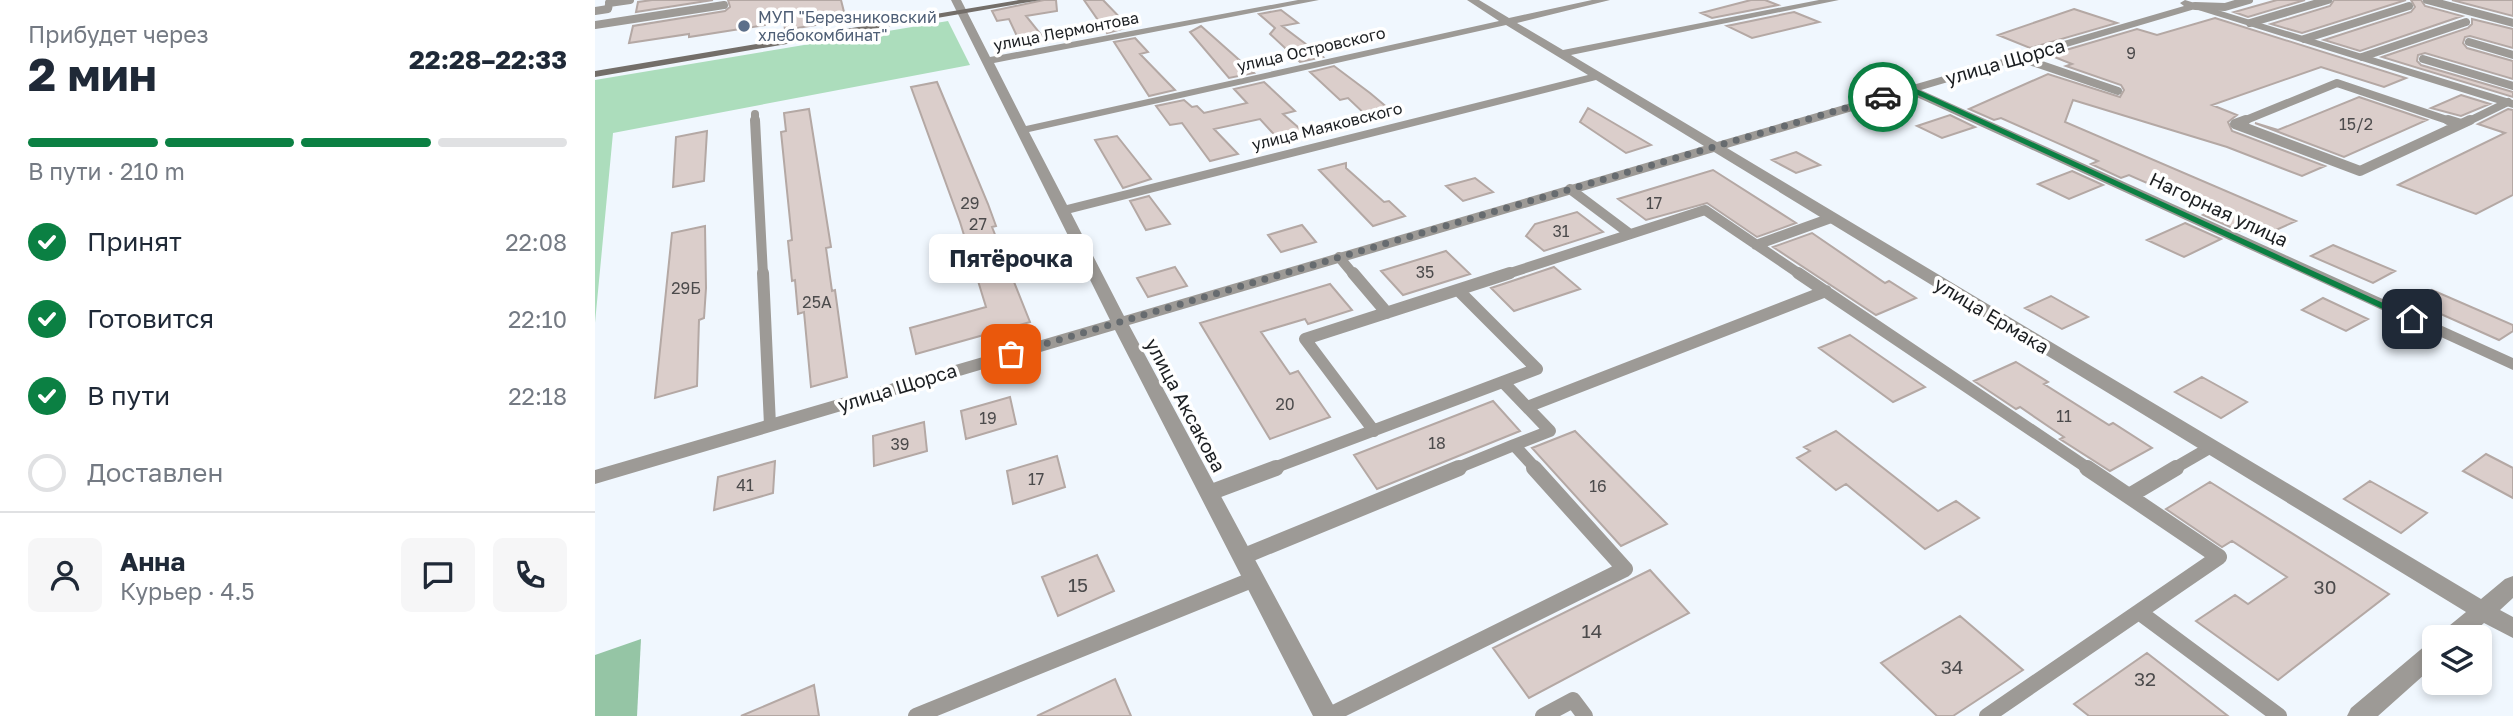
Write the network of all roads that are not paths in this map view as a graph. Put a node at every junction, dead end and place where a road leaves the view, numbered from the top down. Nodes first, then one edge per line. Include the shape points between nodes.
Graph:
1 (630, 0) edge
2 (1037, 0) edge
3 (1314, 0) edge
4 (1472, 0) edge
5 (1605, 0) edge
6 (1833, 0) edge
7 (2175, 0) edge
8 (2249, 0) edge
9 (2328, 0) edge
10 (2427, 0) edge
11 (610, 1) edge
12 (724, 6) edge
13 (959, 6) edge
14 (2195, 6) junction
15 (2409, 6) dead end
16 (595, 10) edge
17 (1506, 21) junction
18 (2466, 22) dead end
19 (2250, 23) junction
20 (2513, 23) edge
21 (595, 25) edge
22 (2304, 40) junction
23 (2469, 42) dead end
24 (1561, 54) junction
25 (2513, 55) edge
26 (2018, 57) junction
27 (2362, 57) junction
28 (2423, 59) dead end
29 (988, 61) junction
30 (595, 74) edge
31 (1598, 76) junction
32 (2513, 86) edge
33 (1909, 89) junction
34 (2118, 91) dead end
35 (2510, 103) edge
36 (755, 114) dead end
37 (2461, 124) junction
38 (1023, 130) junction
39 (1713, 147) junction
40 (1570, 189) junction
41 (1065, 210) junction
42 (1831, 218) junction
43 (1630, 234) junction
44 (1756, 245) junction
45 (1339, 257) junction
46 (1458, 290) junction
47 (1825, 291) junction
48 (1387, 313) junction
49 (1119, 322) junction
50 (2513, 365) edge
51 (1503, 382) junction
52 (1527, 407) junction
53 (770, 425) junction
54 (1374, 430) junction
55 (1514, 445) junction
56 (2211, 447) junction
57 (595, 477) edge
58 (1209, 493) junction
59 (2129, 496) junction
60 (1242, 557) junction
61 (1254, 579) junction
62 (2513, 585) edge
63 (2483, 611) junction
64 (2139, 612) junction
65 (2466, 625) edge
66 (2513, 629) edge
67 (2422, 662) edge
68 (916, 716) edge
69 (1327, 716) edge
70 (1543, 716) edge
71 (1585, 716) edge
72 (1987, 716) edge
73 (2279, 716) edge
74 (2360, 716) edge

1 - 11 lane
2 - 13 main road
3 - 29 street, улица Лермонтова
4 - 17 street, улица Ермака
5 - 17 street, улица Островского
6 - 24 street
7 - 14 street
8 - 14 lane, улица Щорса via 2225,7
9 - 19 lane
10 - 20 lane
11 - 16 lane via 608,9
12 - 21 lane
13 - 29 street, улица Аксакова
13 - 30 main road
14 - 19 street
14 - 26 street, улица Щорса
15 - 22 lane
17 - 24 street, улица Ермака
17 - 38 street, улица Островского
18 - 27 lane
19 - 22 street
22 - 27 street
23 - 25 lane
24 - 31 street, улица Ермака
26 - 33 street, улица Щорса
26 - 34 lane
27 - 35 street
28 - 32 lane
29 - 38 street, улица Аксакова
31 - 39 street, улица Ермака
31 - 41 street, улица Маяковского
33 - 39 street, улица Щорса
33 - 50 street, Нагорная улица
35 - 37 lane
36 - 53 lane
37 - 37 lane via 2337,83 2235,124 2360,171
38 - 41 street, улица Аксакова
39 - 40 street, улица Щорса
39 - 42 street, улица Ермака
40 - 43 lane
40 - 45 street, улица Щорса
41 - 49 street, улица Аксакова
42 - 44 lane
42 - 56 street, улица Ермака
43 - 44 lane via 1705,210
43 - 46 lane
44 - 47 lane
45 - 48 lane
45 - 49 street, улица Щорса
46 - 48 lane
46 - 51 lane via 1537,369
47 - 52 lane
47 - 59 lane
48 - 54 lane via 1305,339
49 - 53 street, улица Щорса
49 - 58 street, улица Аксакова
51 - 52 lane
51 - 54 lane
52 - 55 lane via 1550,431
53 - 57 street, улица Щорса
54 - 58 lane
55 - 60 lane
55 - 69 lane via 1625,569
56 - 59 lane
56 - 63 street, улица Ермака
58 - 60 street, улица Аксакова
59 - 64 lane via 2219,557
60 - 61 street, улица Аксакова
61 - 68 lane
61 - 69 street, улица Аксакова
62 - 63 street
63 - 65 street
63 - 66 street, улица Ермака
64 - 72 lane
64 - 73 lane
67 - 74 street
70 - 71 lane via 1573,700

